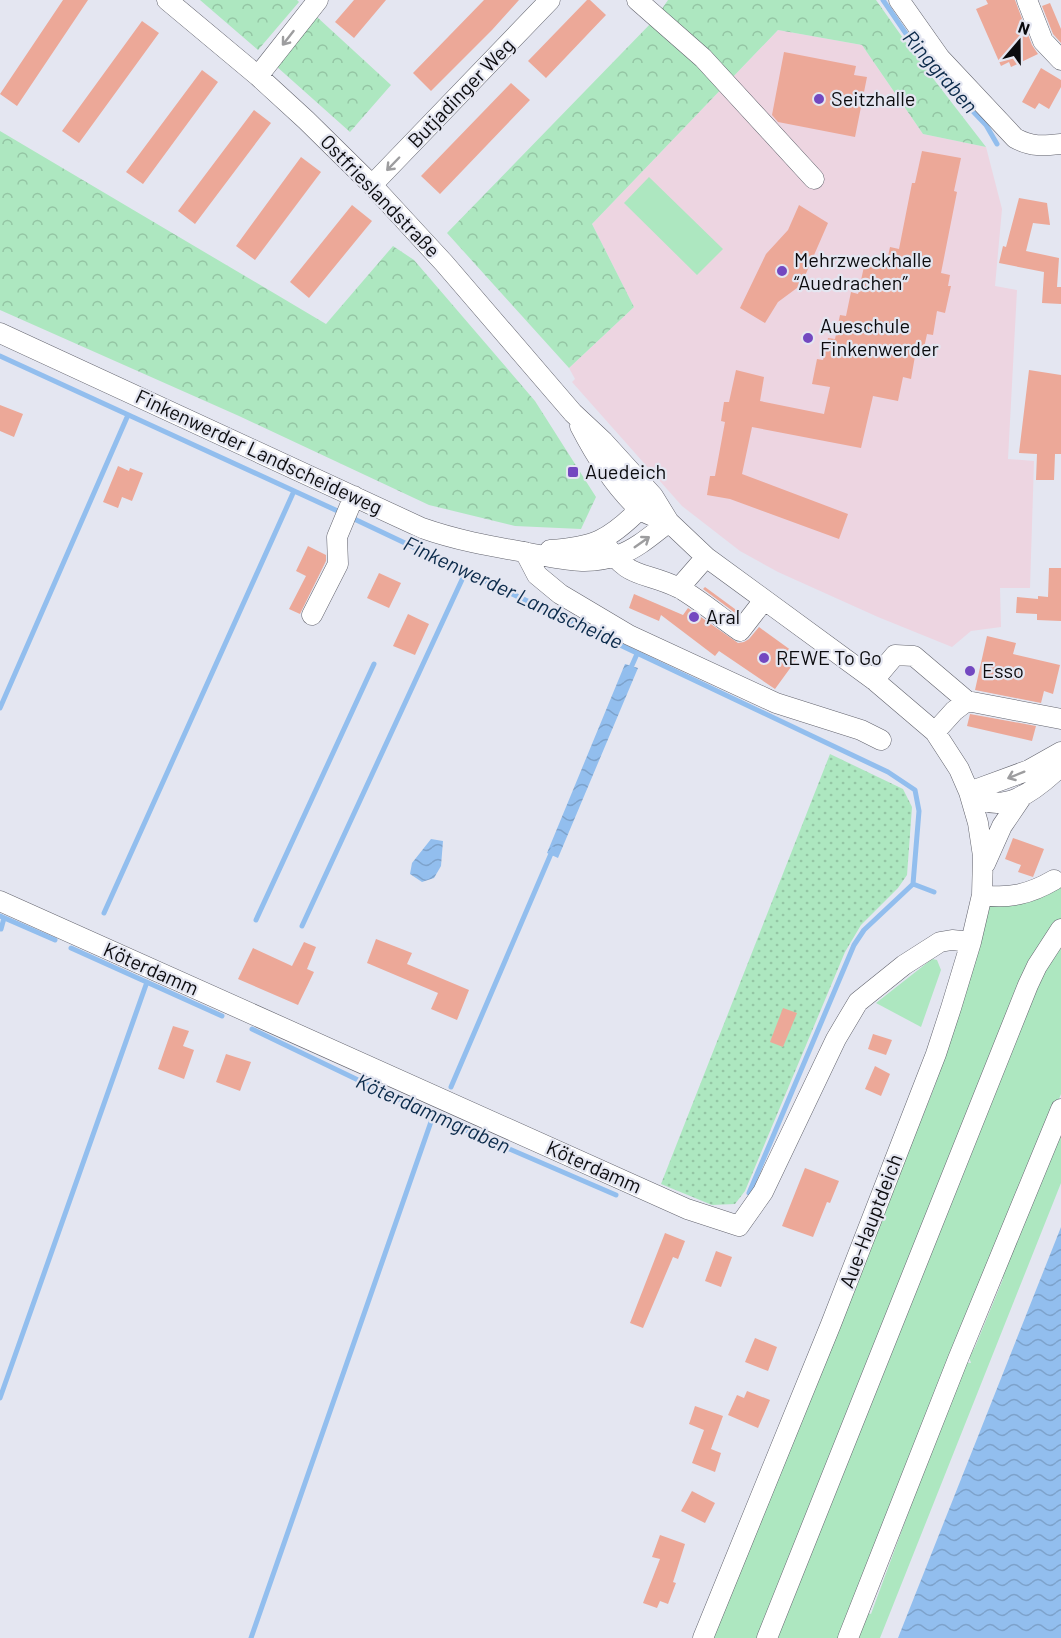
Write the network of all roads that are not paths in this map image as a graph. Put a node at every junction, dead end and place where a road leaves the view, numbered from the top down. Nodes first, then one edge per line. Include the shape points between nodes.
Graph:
1 (167, 0) edge
2 (318, 0) edge
3 (550, 0) edge
4 (637, 0) edge
5 (899, 0) edge
6 (1027, 0) edge
7 (1061, 60) edge
8 (258, 76) junction
9 (1061, 144) edge
10 (814, 179) dead end
11 (372, 185) junction
12 (0, 333) edge
13 (573, 413) junction
14 (348, 509) junction
15 (640, 509) junction
16 (669, 522) junction
17 (608, 548) junction
18 (525, 552) junction
19 (706, 557) junction
20 (679, 588) junction
21 (764, 600) junction
22 (312, 615) dead end
23 (874, 680) junction
24 (967, 701) junction
25 (1061, 719) edge
26 (935, 732) junction
27 (881, 740) dead end
28 (1061, 752) edge
29 (1061, 766) edge
30 (969, 792) junction
31 (1025, 793) junction
32 (983, 869) junction
33 (1054, 880) dead end
34 (982, 895) junction
35 (0, 901) edge
36 (1061, 929) edge
37 (971, 942) junction
38 (1061, 1109) edge
39 (703, 1638) edge
40 (767, 1638) edge
41 (848, 1638) edge

1 - 8 street, Ostfrieslandstraße
2 -> 8 street
3 -> 11 street, Butjadinger Weg
4 - 10 street via 703,58
5 - 9 street via 940,58 1016,138 1041,147
6 - 7 street via 1043,41
8 - 11 street, Ostfrieslandstraße
11 - 13 street, Ostfrieslandstraße
12 - 14 street, Finkenwerder Landscheideweg
13 - 15 street, Ostfrieslandstraße via 608,473
13 - 16 street, Ostfrieslandstraße via 653,496
14 - 18 street, Finkenwerder Landscheideweg via 449,538
14 - 22 street via 336,545 338,564
15 - 16 street, Ostfrieslandstraße
15 - 17 street, Finkenwerder Landscheideweg
17 -> 16 street, Finkenwerder Landscheideweg via 639,545
16 - 19 street, Ostfrieslandstraße
17 - 18 street, Finkenwerder Landscheideweg
17 - 20 street via 636,574
18 - 27 street via 537,575 560,594 629,635 776,703
19 - 20 street
19 - 21 street, Ostfrieslandstraße
20 - 21 street via 740,631
21 - 23 street, Ostfrieslandstraße
23 - 24 street via 895,655 915,656
23 - 26 street, Ostfrieslandstraße
24 - 25 street
24 - 26 street
26 - 30 street, Ostfrieslandstraße
28 -> 30 street via 1029,770
29 - 31 street
30 - 31 street via 995,804 1012,801
30 - 32 street, Aue-Hauptdeich via 980,832
31 - 32 street via 1002,826
32 - 34 street, Aue-Hauptdeich
33 - 34 street via 1016,896
34 - 37 street, Aue-Hauptdeich
35 - 37 street, Köterdamm via 687,1209 739,1226 763,1192 839,1032 858,1002 940,942
36 - 40 street via 1028,985
37 - 39 street, Aue-Hauptdeich via 936,1054
38 - 41 street

